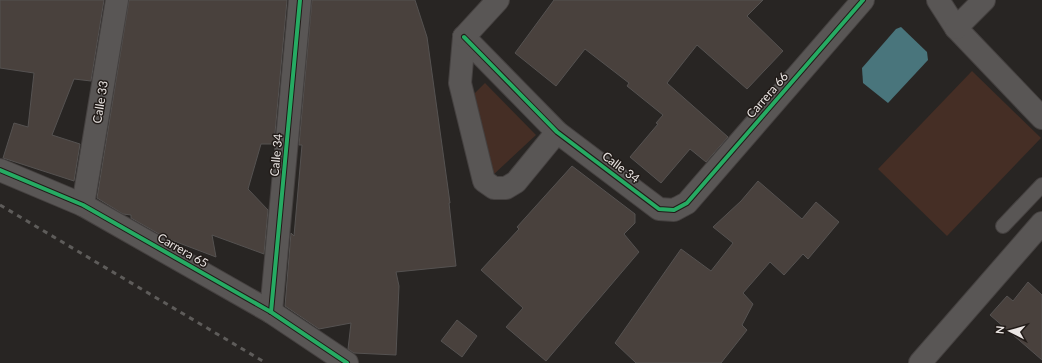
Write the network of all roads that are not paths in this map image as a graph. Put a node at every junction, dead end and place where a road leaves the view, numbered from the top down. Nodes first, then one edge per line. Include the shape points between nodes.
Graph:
1 (117, 0) edge
2 (300, 0) edge
3 (498, 0) edge
4 (863, 0) edge
5 (938, 0) edge
6 (984, 0) edge
7 (956, 28) junction
8 (464, 37) junction
9 (1042, 118) edge
10 (557, 132) junction
11 (0, 170) edge
12 (1042, 185) edge
13 (687, 203) joint
14 (83, 205) junction
15 (1042, 223) edge
16 (1003, 226) dead end
17 (271, 312) junction
18 (347, 363) edge
19 (920, 363) edge

1 - 14 street, Calle 33
2 - 17 street, Calle 34
3 - 8 street
4 - 13 street, Carrera 66
5 - 7 street
6 - 7 street
7 - 9 street
8 - 10 street, Calle 34
8 - 10 street via 460,83 484,181 494,188 506,188 516,182
10 - 13 street, Calle 34 via 660,208 674,210
11 - 14 street, Carrera 65
12 - 16 lane
14 - 17 street, Carrera 65
15 - 19 street
17 - 18 street, Carrera 65

